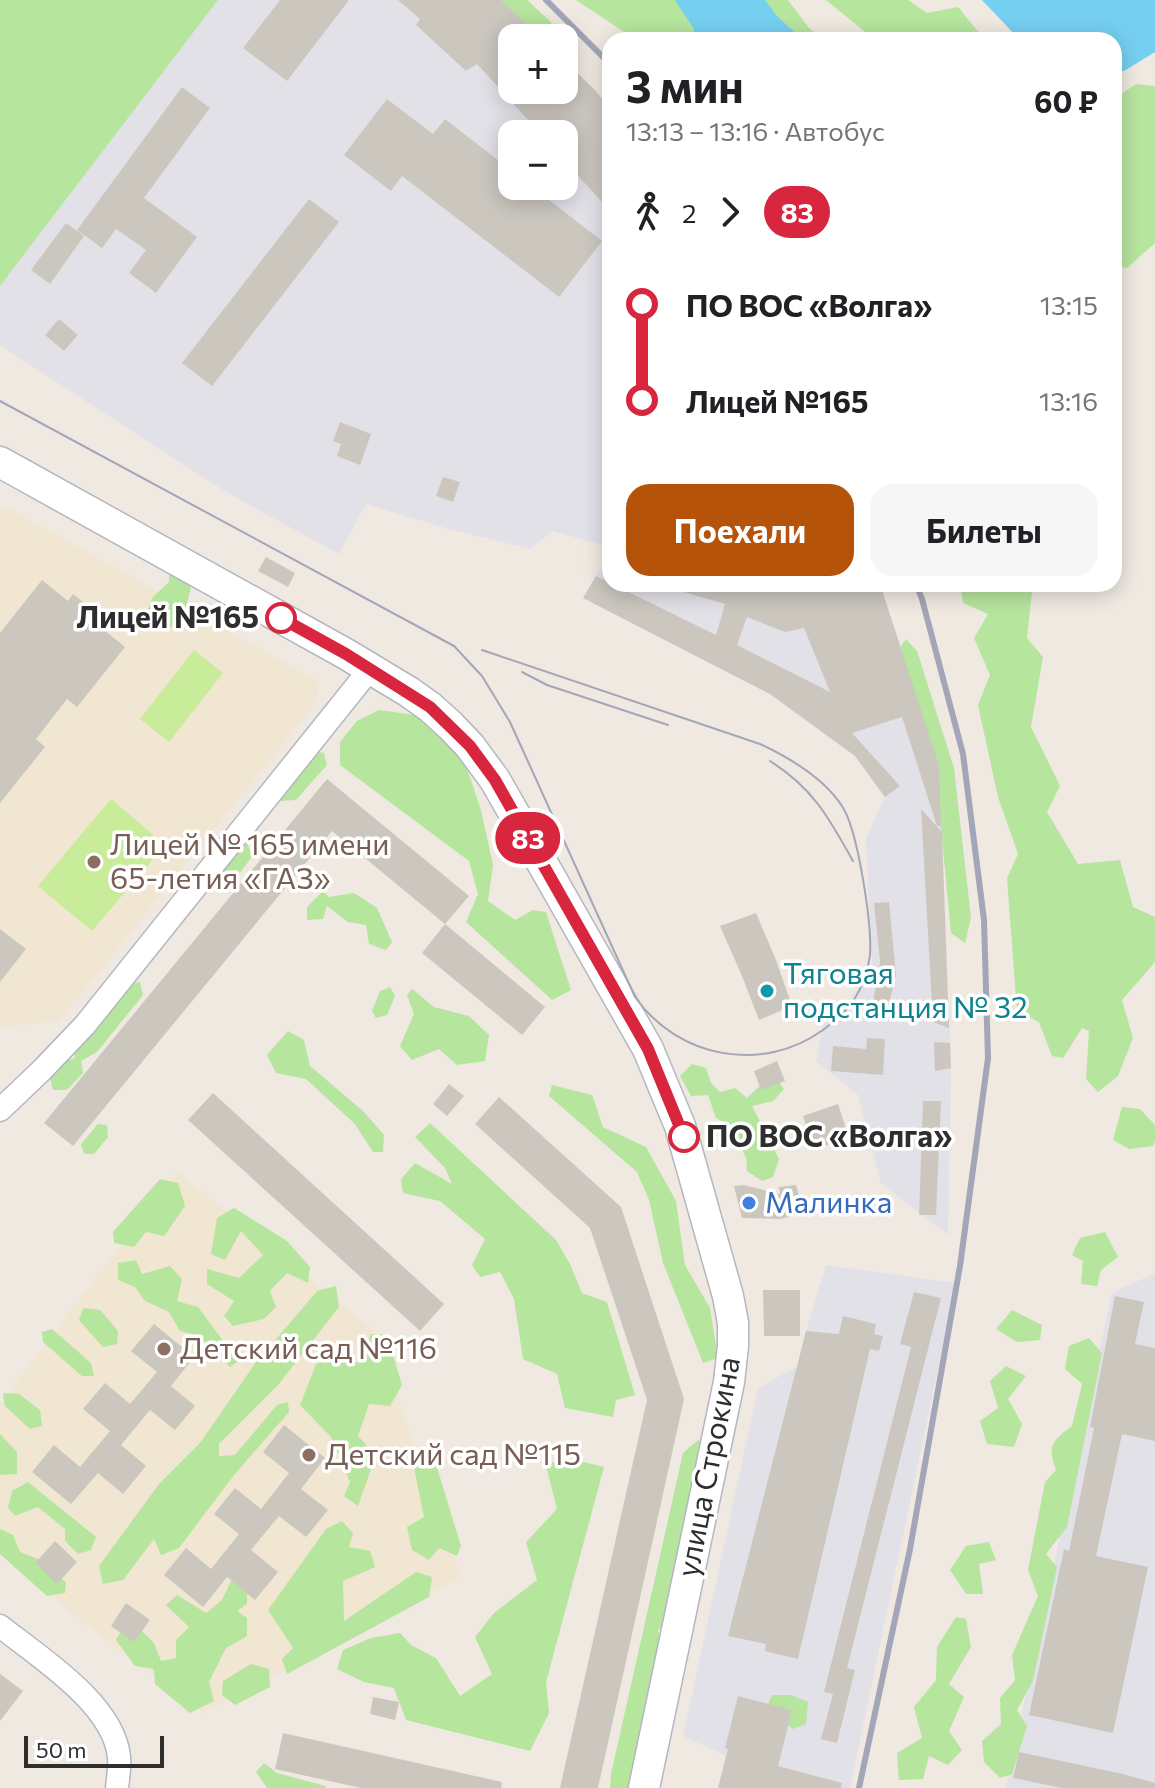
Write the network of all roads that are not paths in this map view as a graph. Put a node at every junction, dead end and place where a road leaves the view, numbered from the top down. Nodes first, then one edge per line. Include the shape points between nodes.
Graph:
1 (0, 462) edge
2 (370, 669) junction
3 (0, 1110) edge
4 (0, 1626) edge
5 (117, 1788) edge
6 (644, 1788) edge

1 - 2 street, улица Строкина
2 - 3 street via 85,1025
2 - 6 street, улица Строкина via 430,707 495,780 648,1049 680,1126 728,1296 733,1323 729,1382
4 - 5 street via 99,1710 120,1756

